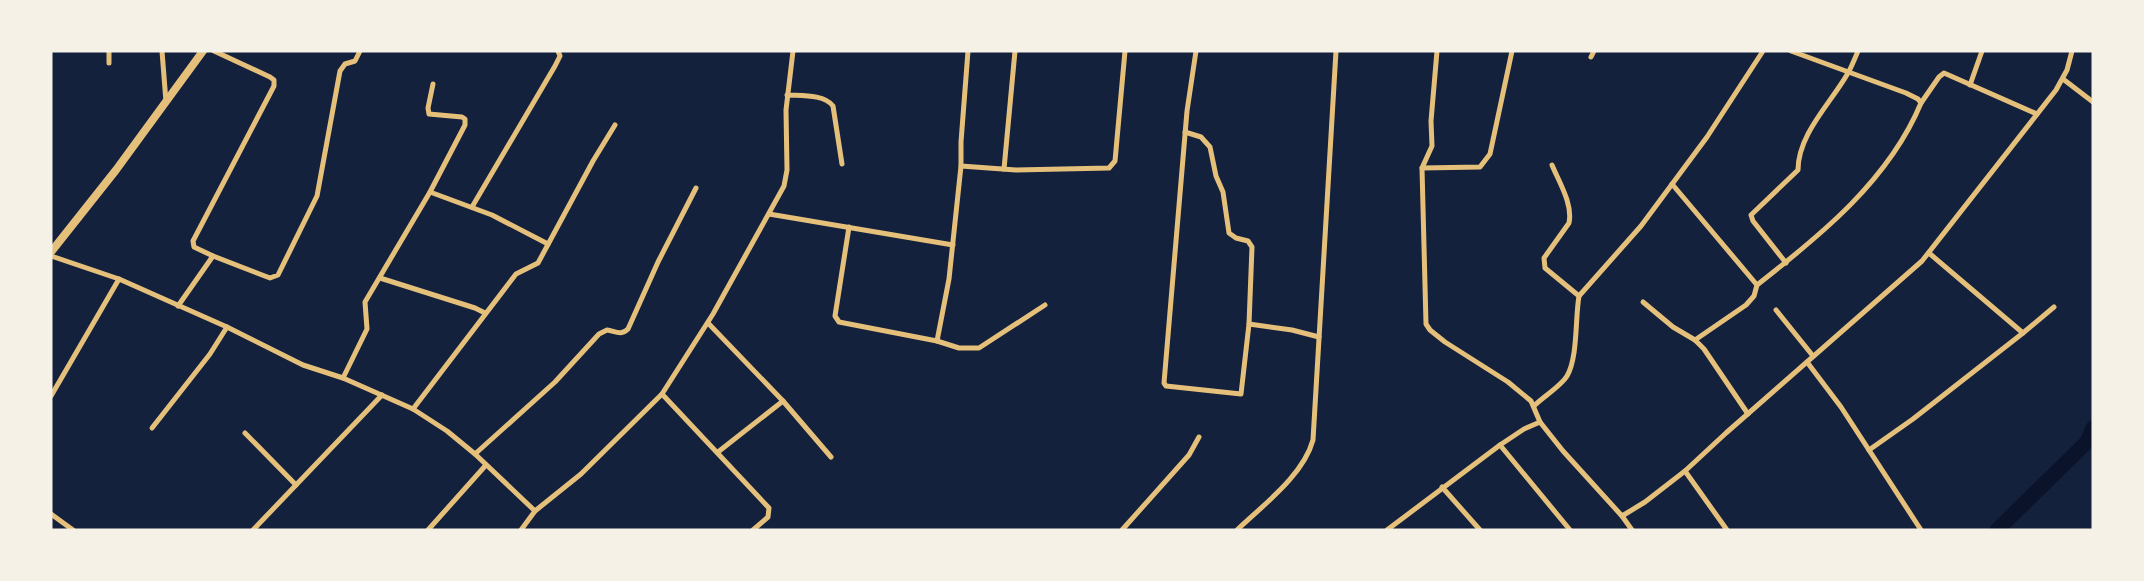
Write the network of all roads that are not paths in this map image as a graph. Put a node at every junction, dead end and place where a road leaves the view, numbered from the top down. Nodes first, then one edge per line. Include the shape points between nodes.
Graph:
1 (110, 51) edge
2 (162, 51) edge
3 (203, 51) edge
4 (214, 51) edge
5 (360, 51) edge
6 (558, 51) edge
7 (793, 51) edge
8 (968, 51) edge
9 (1015, 51) edge
10 (1125, 51) edge
11 (1196, 51) edge
12 (1336, 51) edge
13 (1437, 51) edge
14 (1512, 51) edge
15 (1594, 51) edge
16 (1762, 51) edge
17 (1791, 51) edge
18 (1858, 51) edge
19 (1982, 51) edge
20 (2072, 51) edge
21 (1591, 57) dead end
22 (110, 63) dead end
23 (1849, 72) junction
24 (2064, 79) junction
25 (434, 84) dead end
26 (1970, 85) junction
27 (787, 95) junction
28 (2093, 102) edge
29 (1921, 103) junction
30 (166, 104) junction
31 (2037, 114) junction
32 (615, 125) dead end
33 (1185, 132) junction
34 (842, 164) dead end
35 (1551, 165) dead end
36 (961, 166) junction
37 (1422, 168) junction
38 (1004, 169) junction
39 (1672, 184) junction
40 (696, 188) dead end
41 (430, 192) junction
42 (472, 207) junction
43 (769, 214) junction
44 (849, 227) junction
45 (548, 244) junction
46 (953, 245) junction
47 (1929, 253) junction
48 (51, 254) edge
49 (213, 256) junction
50 (1786, 263) junction
51 (380, 278) junction
52 (119, 279) junction
53 (1757, 285) junction
54 (1579, 296) junction
55 (1642, 302) dead end
56 (1045, 305) dead end
57 (178, 306) junction
58 (2054, 307) dead end
59 (1776, 310) dead end
60 (485, 313) junction
61 (708, 323) junction
62 (1249, 324) junction
63 (226, 327) junction
64 (2023, 333) junction
65 (1319, 337) junction
66 (1695, 340) junction
67 (937, 341) junction
68 (1813, 356) junction
69 (1807, 362) junction
70 (343, 378) junction
71 (662, 394) junction
72 (382, 395) junction
73 (51, 396) edge
74 (783, 401) junction
75 (1534, 405) junction
76 (413, 409) junction
77 (1748, 414) junction
78 (1540, 422) junction
79 (152, 428) dead end
80 (245, 434) dead end
81 (1199, 437) dead end
82 (1500, 445) junction
83 (1869, 450) junction
84 (718, 452) junction
85 (475, 454) junction
86 (831, 457) dead end
87 (486, 465) junction
88 (1685, 471) junction
89 (296, 485) junction
90 (1442, 487) junction
91 (535, 511) junction
92 (51, 514) edge
93 (1622, 516) junction
94 (64, 528) edge
95 (73, 530) edge
96 (253, 530) edge
97 (428, 530) edge
98 (521, 530) edge
99 (753, 530) edge
100 (1122, 530) edge
101 (1237, 530) edge
102 (1387, 530) edge
103 (1480, 530) edge
104 (1570, 530) edge
105 (1632, 530) edge
106 (1727, 530) edge
107 (1922, 530) edge

1 - 22 street
2 - 30 street
3 - 30 main road
4 - 49 street via 270,77 274,83 193,244
5 - 49 street via 355,61 345,64 340,71 317,196 278,275 266,277
6 - 42 street via 555,66
7 - 27 street
8 - 36 street
9 - 38 street
10 - 38 street via 1113,165
11 - 33 street
12 - 65 street
13 - 37 street via 1432,146
14 - 37 street via 1490,154 1480,167
15 - 21 street
16 - 39 street
17 - 23 street
18 - 23 street
19 - 26 street
20 - 24 street
23 - 29 street via 1906,93
23 - 50 street via 1811,130 1798,170 1751,215
24 - 28 street
24 - 31 street
25 - 41 street via 429,114 462,117 466,122
26 - 29 street via 1944,73
26 - 31 street
27 - 34 street via 830,102
27 - 43 street via 786,178
29 - 50 street via 1883,169
30 - 48 main road
31 - 47 street
32 - 45 street
33 - 62 street via 1201,137 1210,147 1229,233 1248,241 1252,247
33 - 62 street via 1166,386 1241,394
35 - 54 street via 1570,216 1543,263
36 - 38 street
36 - 46 street
37 - 75 street via 1426,324
39 - 53 street
39 - 54 street
40 - 85 street via 628,329 619,334 606,330 599,334 555,382
41 - 42 street
41 - 51 street
42 - 45 street
43 - 44 street
43 - 61 street
44 - 46 street
44 - 67 street via 837,321
45 - 60 street via 538,263 519,271
46 - 67 street
47 - 64 street
47 - 68 street
48 - 52 street
49 - 57 street
50 - 53 street
51 - 60 street
51 - 70 street via 365,302 367,329
52 - 57 street
52 - 73 street
53 - 66 street via 1746,305
54 - 75 street via 1569,370 1564,380
55 - 66 street
56 - 67 street via 979,348 959,348
57 - 63 street
58 - 64 street
59 - 68 street
60 - 76 street
61 - 71 street
61 - 74 street
62 - 65 street
63 - 70 street via 303,365
63 - 79 street via 210,354
64 - 83 street
65 - 101 street via 1310,451 1298,470
66 - 77 street
68 - 69 street
69 - 77 street
69 - 83 street
70 - 72 street
71 - 84 street
71 - 91 street via 581,474
72 - 76 street
72 - 89 street
74 - 84 street
74 - 86 street
75 - 78 street
76 - 85 street
77 - 88 street
78 - 82 street
78 - 93 street
80 - 89 street
81 - 100 street via 1189,455
82 - 90 street
82 - 104 street
83 - 107 street
84 - 99 street via 770,509 768,517
85 - 87 street
87 - 91 street
87 - 97 street
88 - 93 street
88 - 106 street
89 - 96 street
90 - 102 street
90 - 103 street
91 - 98 street
92 - 94 street
93 - 105 street
94 - 95 street

